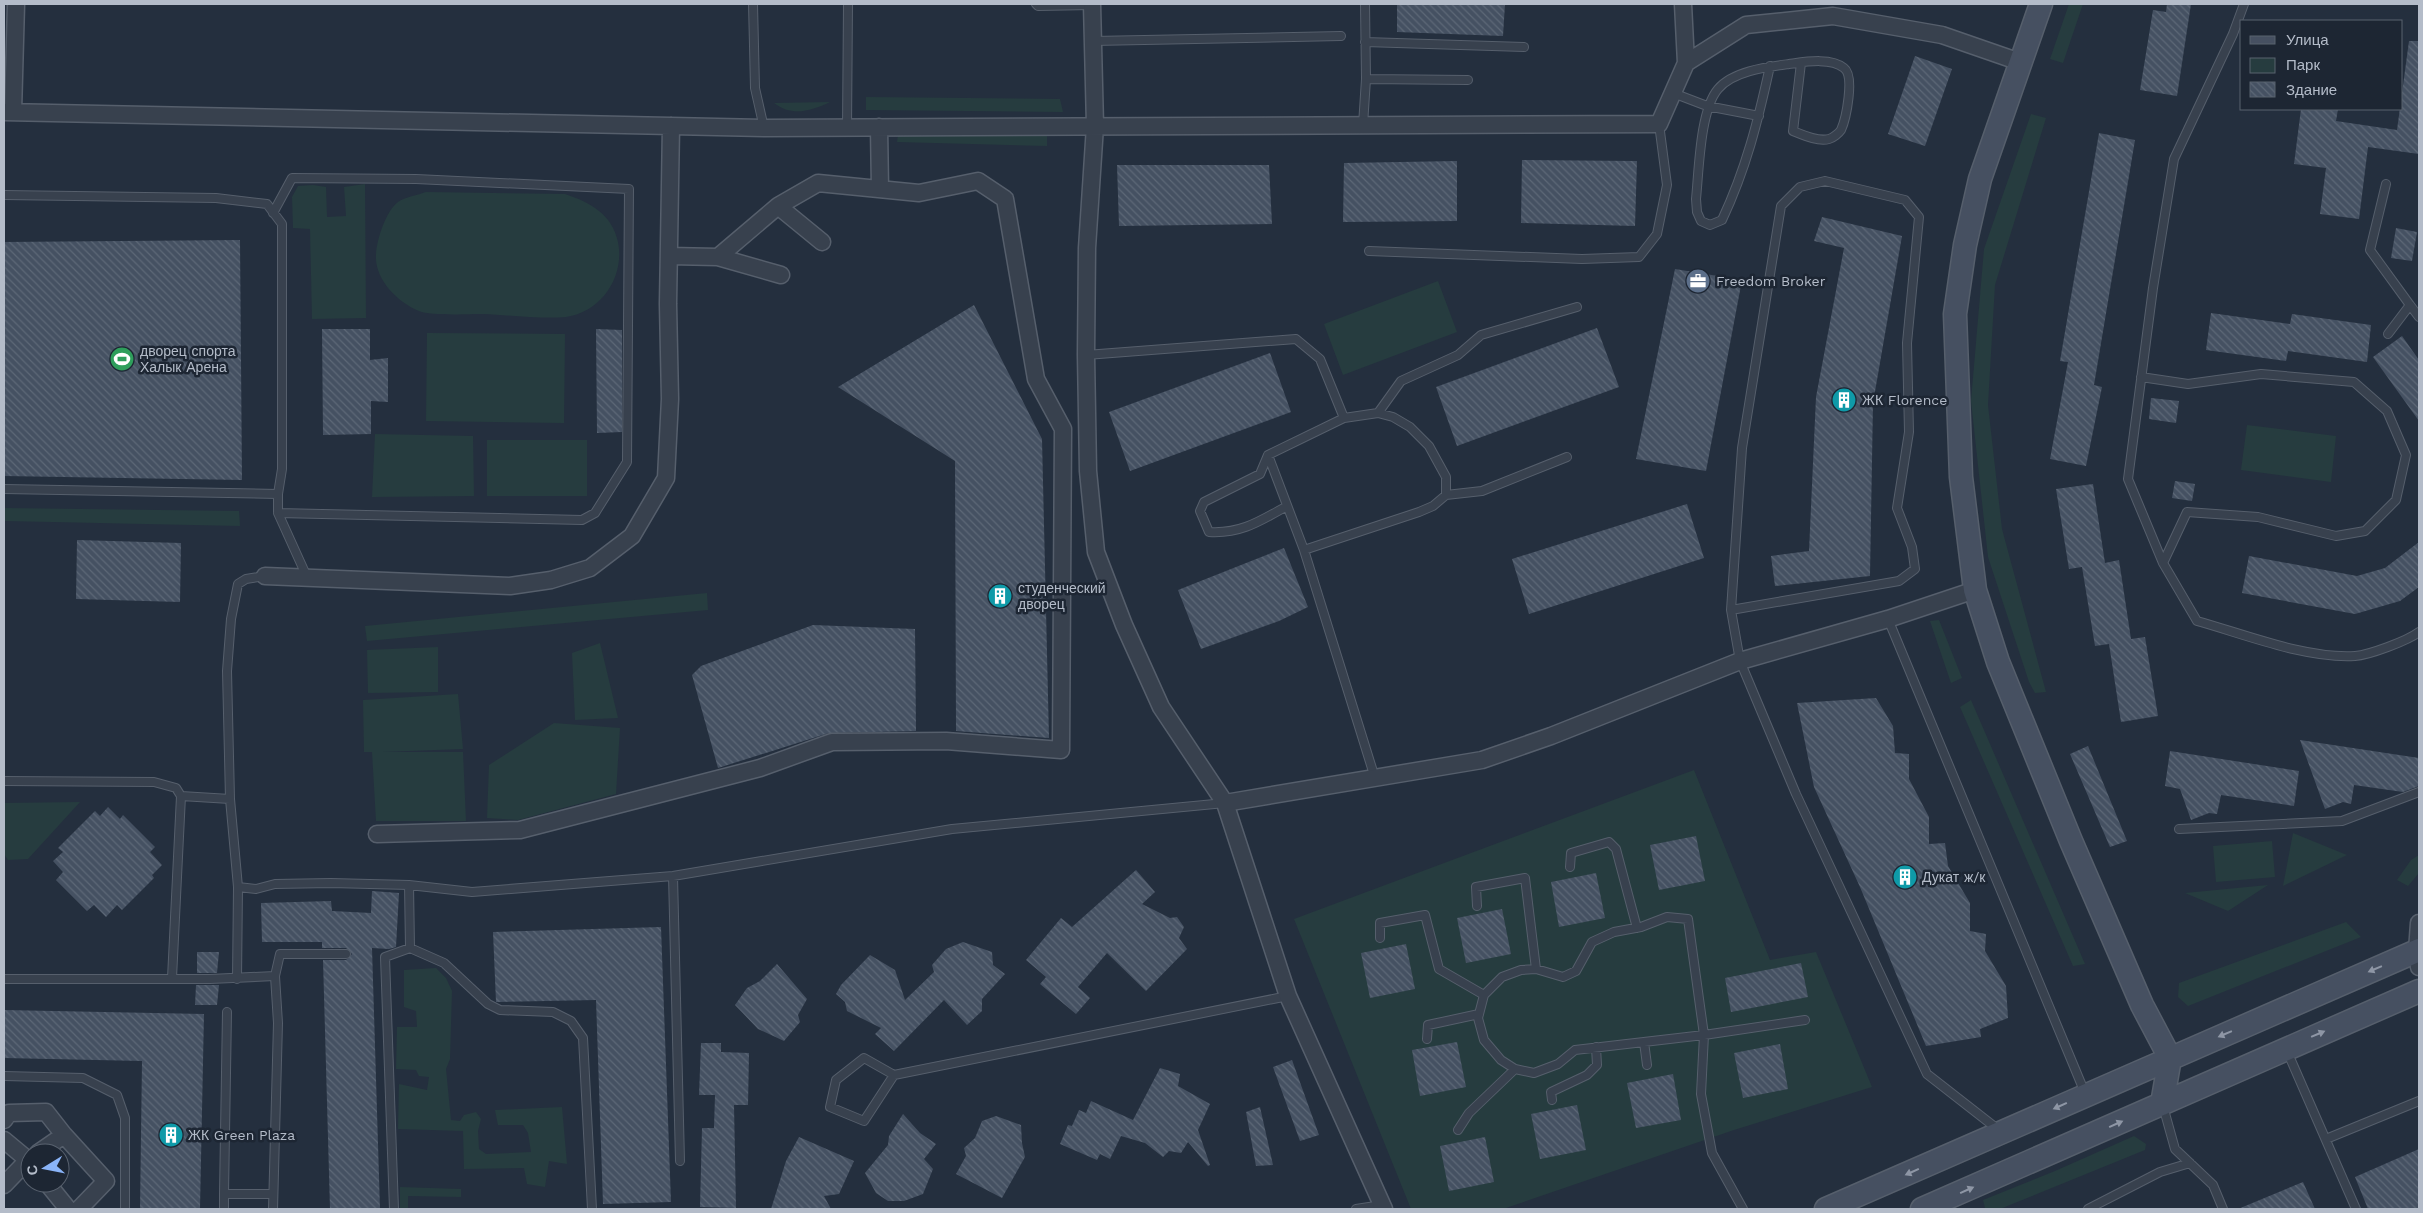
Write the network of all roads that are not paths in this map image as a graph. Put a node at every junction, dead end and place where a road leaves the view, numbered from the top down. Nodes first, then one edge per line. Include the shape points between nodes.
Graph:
1 (16, 4) edge
2 (753, 4) edge
3 (848, 4) edge
4 (1036, 4) edge
5 (1092, 4) edge
6 (1365, 4) edge
7 (1683, 4) edge
8 (2042, 4) edge
9 (2244, 4) edge
10 (1341, 36) dead end
11 (1093, 41) junction
12 (1365, 42) junction
13 (1524, 47) dead end
14 (2020, 62) junction
15 (1801, 63) junction
16 (1686, 64) junction
17 (1770, 66) junction
18 (1366, 78) junction
19 (1468, 80) dead end
20 (1673, 93) junction
21 (1707, 106) junction
22 (8, 112) edge
23 (1759, 116) junction
24 (1659, 124) junction
25 (1363, 125) junction
26 (671, 126) junction
27 (1095, 126) junction
28 (764, 128) junction
29 (847, 128) junction
30 (879, 128) junction
31 (2386, 184) dead end
32 (880, 189) junction
33 (4, 195) edge
34 (778, 206) junction
35 (274, 213) junction
36 (822, 242) dead end
37 (1369, 251) dead end
38 (669, 256) junction
39 (718, 257) junction
40 (781, 275) dead end
41 (2410, 305) junction
42 (1577, 307) dead end
43 (2419, 317) edge
44 (2388, 334) dead end
45 (1086, 355) junction
46 (2141, 376) junction
47 (1378, 413) junction
48 (1344, 418) junction
49 (1268, 455) junction
50 (1566, 457) dead end
51 (4, 489) edge
52 (278, 494) junction
53 (1446, 495) junction
54 (1287, 506) junction
55 (278, 513) junction
56 (1304, 550) junction
57 (2163, 563) junction
58 (265, 576) joint
59 (307, 577) junction
60 (1975, 590) junction
61 (1732, 610) junction
62 (1888, 619) junction
63 (2419, 632) edge
64 (1740, 661) junction
65 (1375, 779) junction
66 (4, 781) edge
67 (2419, 792) edge
68 (181, 796) junction
69 (230, 799) junction
70 (1225, 803) junction
71 (2179, 829) dead end
72 (377, 834) dead end
73 (1570, 867) dead end
74 (673, 876) junction
75 (409, 885) junction
76 (238, 887) junction
77 (1477, 906) dead end
78 (2419, 923) edge
79 (1637, 928) junction
80 (1380, 938) dead end
81 (410, 948) junction
82 (346, 954) dead end
83 (2418, 956) edge
84 (1536, 969) junction
85 (275, 976) junction
86 (172, 978) junction
87 (4, 979) edge
88 (237, 979) junction
89 (2419, 991) edge
90 (1484, 995) junction
91 (1288, 996) junction
92 (227, 1012) dead end
93 (1479, 1014) junction
94 (1806, 1020) dead end
95 (1704, 1035) junction
96 (1427, 1039) dead end
97 (1644, 1042) junction
98 (1596, 1048) junction
99 (2286, 1048) junction
100 (2170, 1058) junction
101 (1647, 1066) dead end
102 (1515, 1069) junction
103 (894, 1075) junction
104 (4, 1076) edge
105 (2086, 1095) junction
106 (1552, 1100) dead end
107 (2419, 1101) edge
108 (2162, 1104) junction
109 (5, 1115) edge
110 (1458, 1130) dead end
111 (2002, 1132) junction
112 (64, 1136) junction
113 (2326, 1139) junction
114 (4, 1140) edge
115 (54, 1143) edge
116 (20, 1150) edge
117 (680, 1161) dead end
118 (2190, 1163) junction
119 (20, 1170) edge
120 (4, 1185) edge
121 (55, 1193) edge
122 (224, 1194) junction
123 (274, 1194) junction
124 (1383, 1207) edge
125 (68, 1209) edge
126 (79, 1209) edge
127 (125, 1209) edge
128 (224, 1209) edge
129 (274, 1209) edge
130 (394, 1209) edge
131 (592, 1209) edge
132 (1356, 1209) edge
133 (1743, 1209) edge
134 (1826, 1209) edge
135 (1922, 1209) edge
136 (2088, 1209) edge
137 (2224, 1209) edge
138 (2356, 1209) edge

1 - 22 street
2 - 28 lane via 755,88
3 - 29 lane
4 - 5 lane
5 - 11 street
6 - 12 lane
7 - 16 street
8 - 14 main road
9 - 46 lane via 2174,159
10 - 11 lane
11 - 27 street
12 - 13 lane
12 - 18 lane
14 - 16 street via 1942,35 1833,16 1746,24
14 - 60 main road via 1980,179 1965,245 1955,314 1961,477
15 - 15 lane via 1793,131 1820,140 1831,139 1841,131 1850,76 1845,68 1833,63
15 - 17 lane
16 - 20 street
17 - 21 lane via 1719,87
17 - 23 lane
18 - 19 lane
18 - 25 lane
20 - 21 lane
20 - 24 street
21 - 23 lane
21 - 23 lane via 1696,212 1701,221 1710,225 1722,220 1740,182
22 - 26 street
24 - 25 street
24 - 37 lane via 1667,185 1657,234 1639,257 1582,259
25 - 27 street
26 - 28 street
26 - 38 street
27 - 30 street
27 - 45 street via 1087,248
28 - 29 street
29 - 30 street
30 - 32 street
31 - 41 lane via 2370,250
32 - 34 street via 818,183
32 - 72 street via 919,192 978,181 1005,199 1036,379 1062,429 1061,750 946,741 832,742 760,768 520,830
33 - 35 lane via 216,198 267,204
34 - 36 street
34 - 39 street
35 - 52 lane via 282,224 282,469
35 - 55 lane via 292,178 416,179 629,189 627,462 595,513 582,520
38 - 39 street
38 - 59 street via 670,398 666,478 632,536 590,568 551,580 510,586
39 - 40 street
41 - 43 lane
41 - 44 lane
42 - 47 lane via 1480,335 1458,355 1401,381
45 - 48 lane via 1296,338 1320,359
45 - 70 street via 1088,471 1096,552 1161,707
46 - 57 lane via 2128,479
46 - 57 lane via 2188,384 2261,374 2354,382 2387,411 2406,455 2396,500 2365,531 2336,536 2258,517 2186,512
47 - 48 lane
47 - 53 lane via 1394,417 1410,427 1429,446 1446,477
48 - 49 lane
49 - 54 lane
49 - 54 lane via 1260,474 1204,502 1200,511 1209,532 1227,533 1248,527
50 - 53 lane via 1482,492
51 - 52 lane
52 - 55 lane
53 - 56 lane via 1419,512
54 - 56 lane
55 - 59 lane
56 - 65 lane
57 - 63 lane via 2197,621 2305,652 2356,656 2409,639
58 - 59 street
58 - 69 lane via 246,579 238,584 231,619 227,671
60 - 62 street
60 - 100 main road via 1998,662 2071,840 2142,1005
61 - 61 lane via 1742,448 1781,206 1800,187 1825,182 1905,200 1919,217 1907,342 1909,432 1897,508 1912,547 1915,569 1899,581
61 - 64 lane
62 - 64 street
62 - 105 lane
64 - 65 street via 1482,760
64 - 111 lane via 1796,794 1927,1074
65 - 70 street
66 - 68 lane via 154,782 176,788
67 - 71 lane via 2342,820
68 - 69 lane
68 - 86 lane
69 - 76 lane
70 - 74 lane via 952,829
70 - 91 street
73 - 79 lane via 1571,853 1609,842 1616,849
74 - 75 lane via 472,892
74 - 117 lane
75 - 76 lane via 331,883 274,884 256,889
75 - 81 lane
76 - 88 lane
77 - 84 lane via 1476,887 1525,878
78 - 83 street
79 - 84 lane via 1614,932 1592,942 1576,971 1563,977
79 - 95 lane via 1667,917 1688,919
80 - 90 lane via 1380,923 1425,915 1439,969
81 - 130 lane via 386,957
81 - 131 lane via 444,963 488,1004 500,1010 553,1012 571,1021 583,1038
82 - 85 lane via 280,954
83 -> 100 main road
84 - 90 lane via 1521,970 1502,978
85 - 88 lane
85 - 123 lane via 278,1023
86 - 87 lane
86 - 88 lane
99 -> 89 main road
90 - 93 lane
91 - 103 lane
91 - 124 street
92 - 122 lane
93 - 96 lane via 1428,1025
93 - 102 lane via 1484,1040 1501,1060
94 - 95 lane
95 - 97 lane
95 - 133 lane via 1701,1094 1712,1154
97 - 98 lane
97 - 101 lane
98 - 102 lane via 1575,1050 1558,1064 1534,1073
98 - 106 lane via 1597,1066 1587,1075 1551,1092
99 - 108 main road
99 - 113 lane
100 - 105 main road
100 - 108 main road
102 - 110 lane via 1469,1114
103 - 103 lane via 864,1058 836,1080 830,1107 864,1121
104 - 127 lane via 83,1078 117,1095 125,1118
105 -> 111 main road
107 - 113 lane
108 - 118 lane via 2175,1149
135 -> 108 main road
109 - 112 street via 46,1112
111 -> 134 main road
112 - 115 street
112 - 126 street via 106,1181
113 - 138 lane
114 - 116 street
118 - 136 lane via 2160,1172
118 - 137 lane via 2213,1185
119 - 120 street
121 - 125 street
122 - 123 lane
122 - 128 lane
123 - 129 lane
124 - 132 lane

